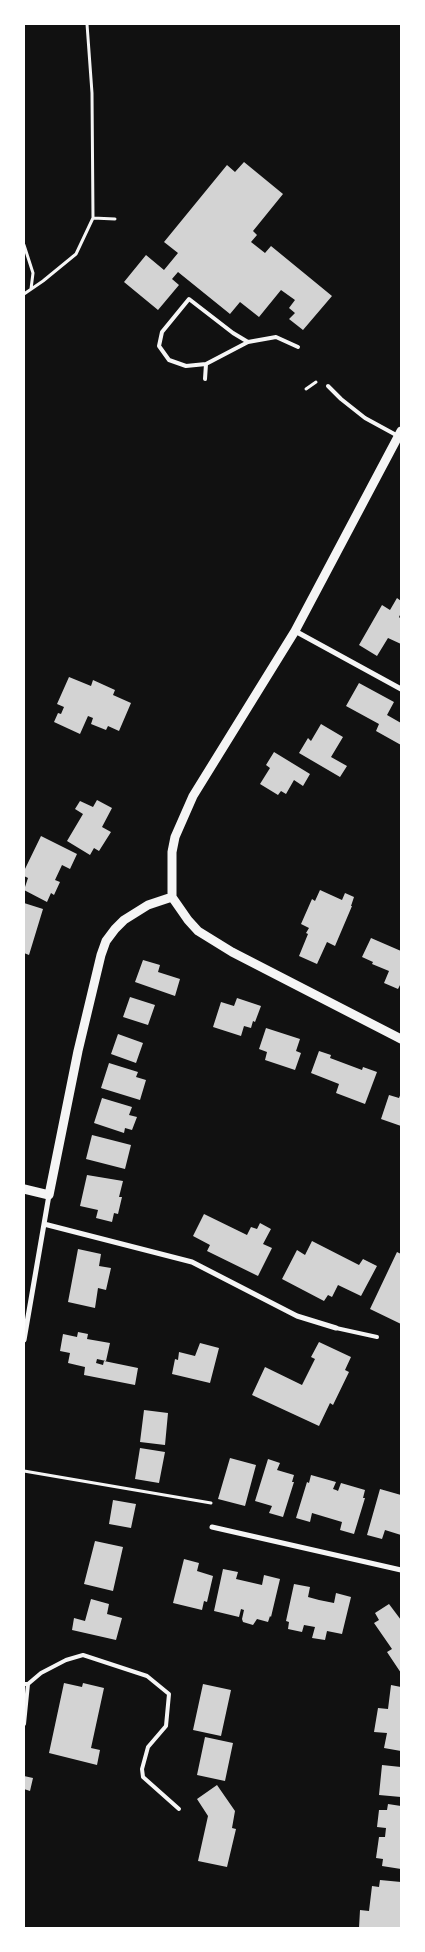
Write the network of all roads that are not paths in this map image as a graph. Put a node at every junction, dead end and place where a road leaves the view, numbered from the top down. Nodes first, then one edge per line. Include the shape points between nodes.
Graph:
1 (248, 342) junction
2 (298, 347) dead end
3 (206, 364) junction
4 (205, 379) dead end
5 (328, 386) dead end
6 (400, 434) edge
7 (295, 631) junction
8 (401, 689) edge
9 (172, 897) junction
10 (401, 1039) edge
11 (24, 1189) edge
12 (49, 1195) junction
13 (44, 1224) junction
14 (336, 1328) joint
15 (377, 1337) dead end
16 (24, 1340) edge
17 (212, 1527) dead end
18 (401, 1570) edge
19 (26, 1684) edge
20 (24, 1724) edge
21 (179, 1809) dead end

1 - 2 lane via 276,337
1 - 3 lane
1 - 3 lane via 190,299 162,332 160,346 168,360 186,366
3 - 4 lane
5 - 6 lane via 365,418
6 - 7 street
7 - 8 street
7 - 9 street via 193,796 175,837
9 - 10 street via 198,931 218,944
9 - 12 street via 148,905 124,920 106,941 78,1051
11 - 12 street
12 - 13 street
13 - 14 street via 192,1262 297,1316
13 - 16 street
14 - 15 lane
17 - 18 street
19 - 20 lane
19 - 21 lane via 66,1660 84,1655 147,1676 170,1694 166,1726 148,1747 142,1769 143,1777

